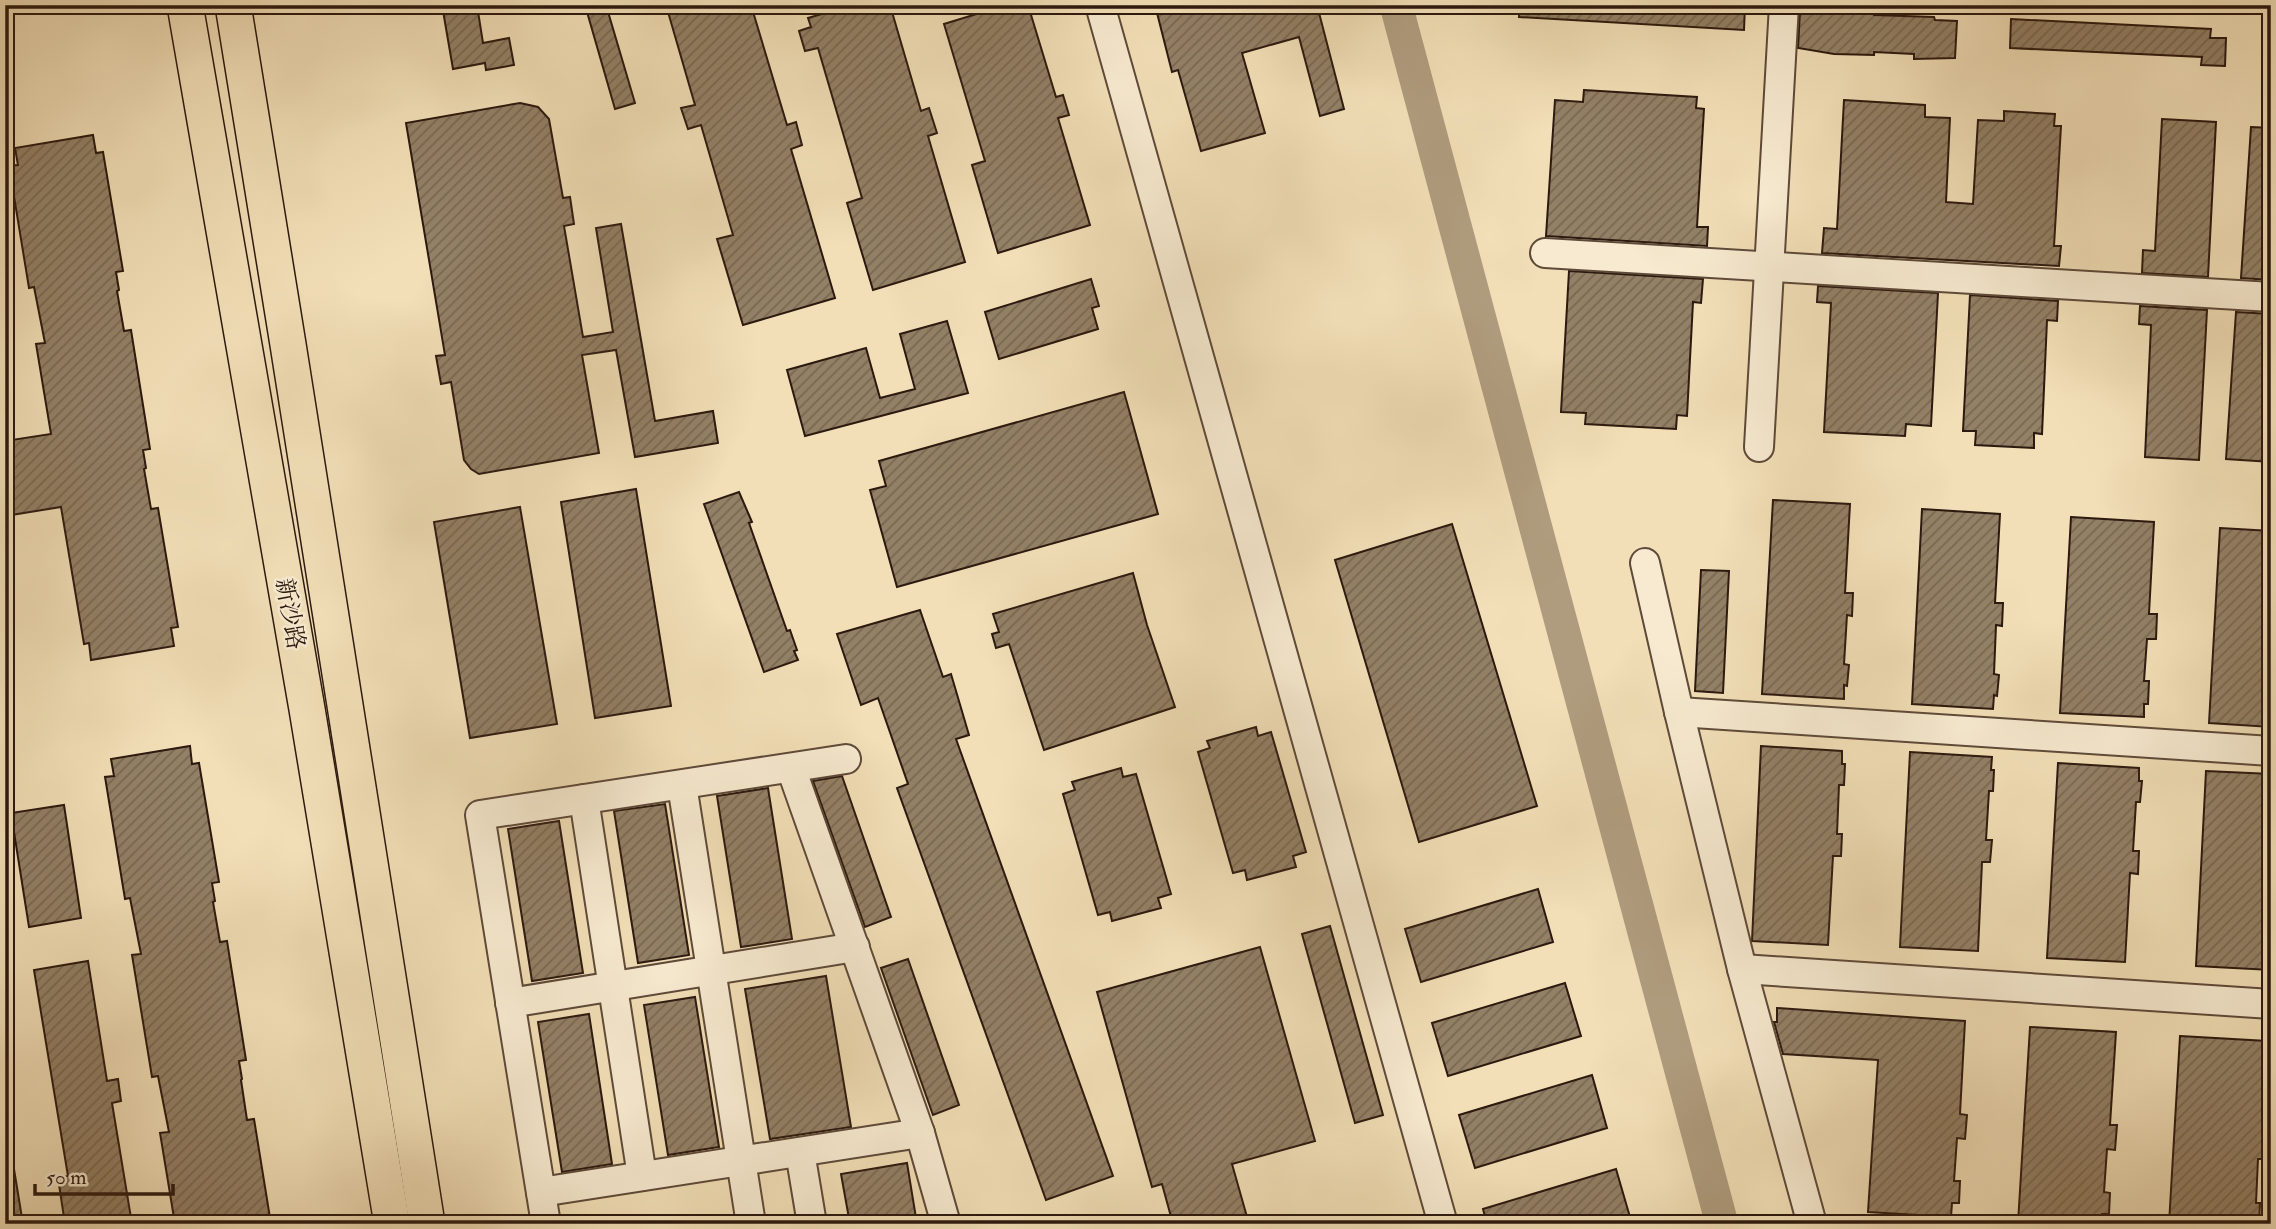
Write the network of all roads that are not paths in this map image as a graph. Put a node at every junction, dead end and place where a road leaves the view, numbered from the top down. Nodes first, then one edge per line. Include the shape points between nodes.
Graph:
1 (185, 5) edge
2 (233, 5) edge
3 (1100, 5) edge
4 (1784, 5) edge
5 (1545, 253) dead end
6 (1769, 266) junction
7 (2271, 297) edge
8 (1759, 447) dead end
9 (1645, 563) dead end
10 (1679, 712) junction
11 (2271, 751) edge
12 (846, 759) dead end
13 (791, 768) junction
14 (682, 785) junction
15 (584, 799) junction
16 (855, 947) junction
17 (1742, 969) junction
18 (711, 971) junction
19 (613, 987) junction
20 (510, 1003) junction
21 (2271, 1004) edge
22 (920, 1133) junction
23 (800, 1152) junction
24 (741, 1161) junction
25 (642, 1177) junction
26 (541, 1192) junction
27 (392, 1224) edge
28 (427, 1224) edge
29 (546, 1224) edge
30 (751, 1224) edge
31 (812, 1224) edge
32 (946, 1224) edge
33 (1443, 1224) edge
34 (1812, 1224) edge

1 - 27 main road, 新沙路
2 - 28 main road, 新沙路
3 - 33 street
4 - 6 street
5 - 6 street
6 - 7 street
6 - 8 street
9 - 10 street
10 - 11 street
10 - 17 street
12 - 13 street
13 - 14 street
13 - 16 street
14 - 15 street
14 - 18 street
15 - 19 street
15 - 20 street via 480,815
16 - 18 street
16 - 22 street
17 - 21 street
17 - 34 street
18 - 19 street
18 - 24 street
19 - 20 street
19 - 25 street
20 - 26 street
22 - 23 street
22 - 32 street
23 - 24 street
23 - 31 street
24 - 25 street
24 - 30 street
25 - 26 street
26 - 29 street

